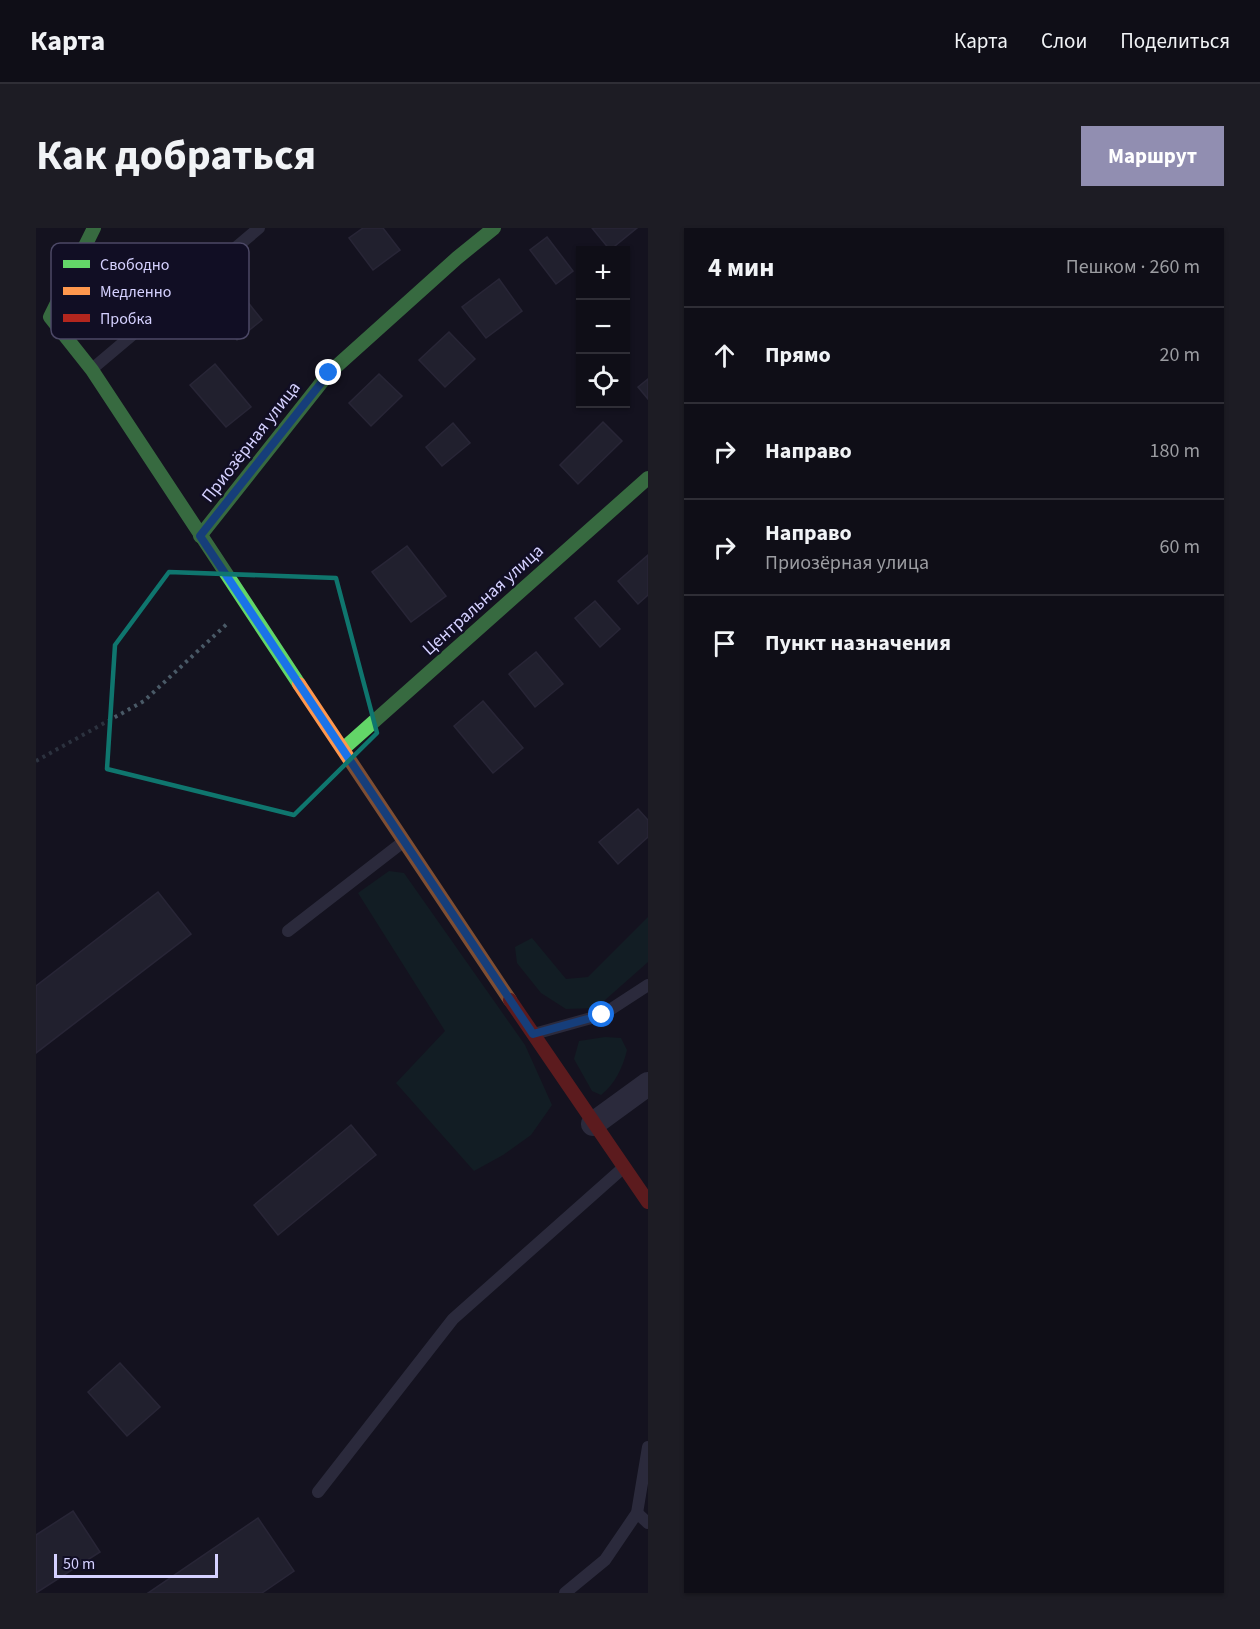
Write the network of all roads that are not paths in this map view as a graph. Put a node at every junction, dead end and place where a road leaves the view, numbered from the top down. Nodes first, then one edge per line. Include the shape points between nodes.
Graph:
1 (94, 228) edge
2 (259, 228) edge
3 (494, 228) edge
4 (85, 243) edge
5 (241, 243) edge
6 (51, 298) edge
7 (43, 311) edge
8 (66, 339) edge
9 (128, 339) edge
10 (92, 370) junction
11 (648, 478) edge
12 (200, 536) junction
13 (343, 749) junction
14 (404, 841) junction
15 (288, 931) dead end
16 (648, 985) edge
17 (533, 1034) junction
18 (648, 1084) edge
19 (593, 1124) junction
20 (624, 1167) junction
21 (648, 1202) edge
22 (648, 1447) edge
23 (318, 1492) dead end
24 (637, 1513) junction
25 (648, 1523) edge
26 (564, 1593) edge

1 - 4 street
2 - 5 lane
3 - 12 street, Приозёрная улица via 329,373
6 - 7 street
8 - 10 street
9 - 10 lane
10 - 12 street
11 - 13 street, Центральная улица
12 - 13 street
13 - 14 street
14 - 15 lane
14 - 17 street
16 - 17 lane via 602,1015
17 - 19 street
18 - 19 street
19 - 20 street
20 - 21 street
20 - 23 lane via 453,1319
22 - 24 lane
24 - 25 lane
24 - 26 lane via 605,1560

